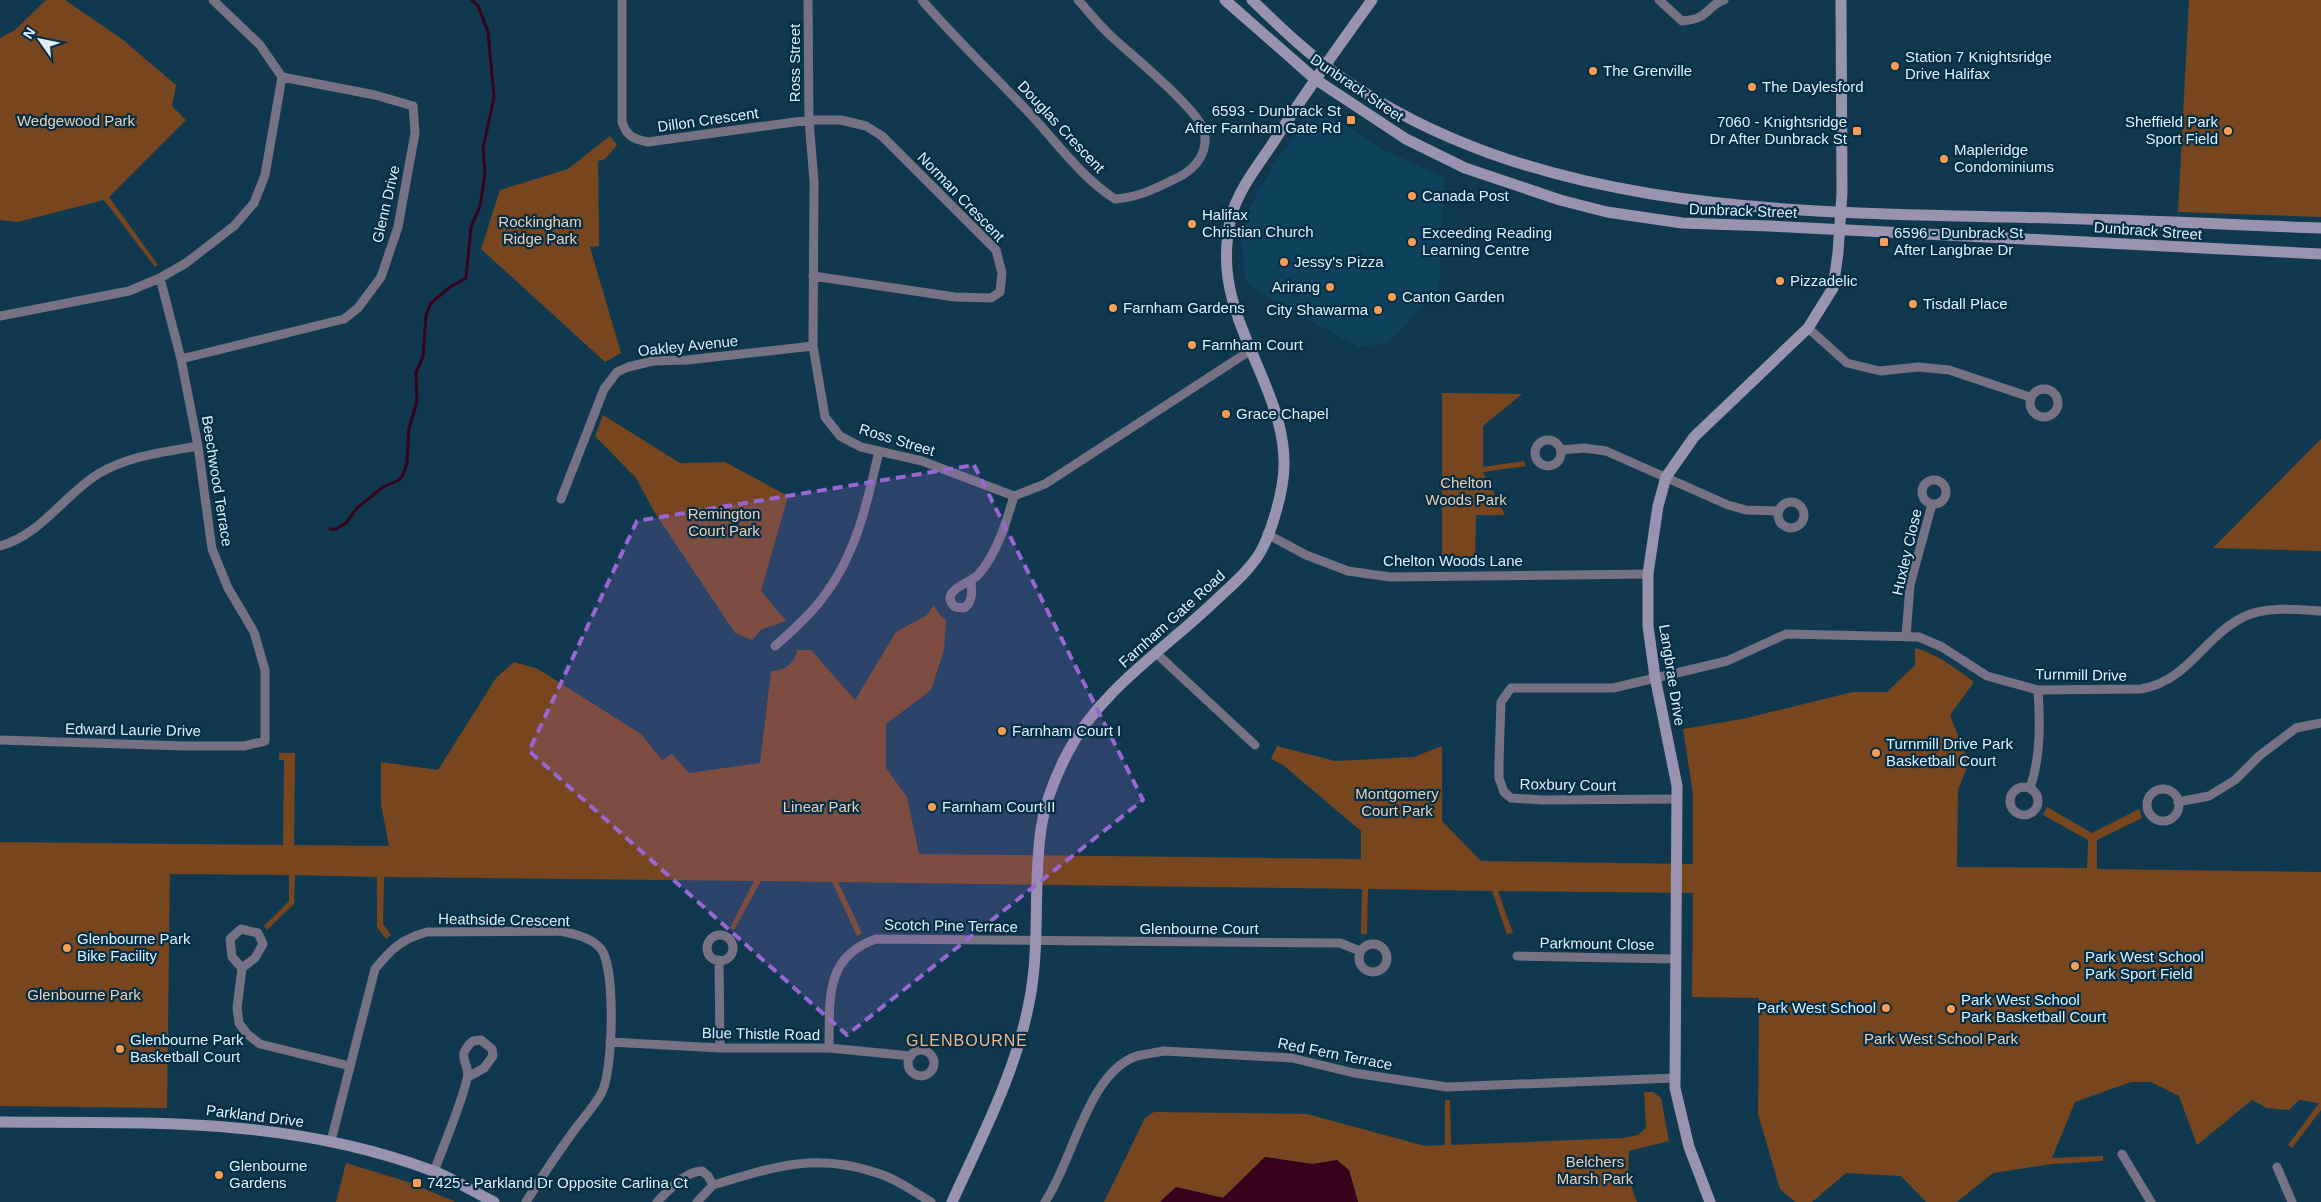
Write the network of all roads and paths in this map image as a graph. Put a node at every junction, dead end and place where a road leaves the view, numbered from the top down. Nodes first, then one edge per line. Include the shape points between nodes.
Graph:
1 (213, 0) edge
2 (622, 0) edge
3 (808, 0) edge
4 (922, 0) edge
5 (1078, 0) edge
6 (1225, 0) edge
7 (1252, 0) edge
8 (1372, 0) edge
9 (1658, 0) edge
10 (1724, 0) edge
11 (1841, 0) edge
12 (1324, 65) junction
13 (282, 77) junction
14 (1315, 78) junction
15 (809, 120) junction
16 (1841, 213) junction
17 (2321, 228) edge
18 (1840, 230) junction
19 (2321, 254) edge
20 (813, 276) junction
21 (160, 278) junction
22 (0, 316) edge
23 (1808, 328) junction
24 (813, 346) junction
25 (1251, 350) junction
26 (180, 359) junction
27 (2030, 397) dead end
28 (198, 446) junction
29 (1561, 450) dead end
30 (879, 451) junction
31 (1666, 477) junction
32 (1014, 496) junction
33 (561, 500) dead end
34 (1932, 504) dead end
35 (1779, 511) dead end
36 (1267, 534) junction
37 (0, 546) edge
38 (1648, 574) junction
39 (970, 582) dead end
40 (2321, 611) edge
41 (1906, 636) junction
42 (775, 646) dead end
43 (1156, 654) junction
44 (1655, 677) junction
45 (2038, 690) junction
46 (2321, 723) edge
47 (0, 740) edge
48 (265, 741) joint
49 (1256, 745) dead end
50 (2030, 788) dead end
51 (1677, 799) junction
52 (2178, 802) dead end
53 (1036, 942) junction
54 (1360, 951) dead end
55 (1517, 956) dead end
56 (1675, 959) junction
57 (719, 960) dead end
58 (242, 968) dead end
59 (610, 1042) junction
60 (720, 1048) junction
61 (829, 1048) junction
62 (911, 1056) dead end
63 (350, 1066) junction
64 (468, 1077) dead end
65 (1674, 1078) junction
66 (0, 1122) edge
67 (331, 1141) junction
68 (2122, 1154) dead end
69 (2277, 1167) dead end
70 (434, 1172) junction
71 (713, 1185) junction
72 (494, 1202) edge
73 (526, 1202) edge
74 (657, 1202) edge
75 (697, 1202) edge
76 (931, 1202) edge
77 (952, 1202) edge
78 (1045, 1202) edge
79 (1710, 1202) edge
80 (2151, 1202) edge
81 (2292, 1202) edge

1 - 13 street via 260,45
2 - 15 street, Dillon Crescent via 622,122 634,139 648,142
3 - 15 street, Ross Street
4 - 5 street, Douglas Crescent via 1100,189 1115,199 1144,194 1190,171 1200,159 1205,142 1204,130 1199,120
6 - 14 street, Dunbrack Street
7 - 12 street, Dunbrack Street
8 - 12 street, Farnham Gate Road
9 - 10 street via 1682,21 1704,16
11 - 16 street, Langbrae Drive
12 - 14 street, Farnham Gate Road
12 - 16 street, Dunbrack Street via 1404,116 1506,159 1555,175 1653,196
13 - 21 street via 265,174 254,203 234,226
13 - 26 street, Glenn Drive via 375,95 413,106 415,133 398,227 381,277 358,308 344,319
14 - 18 street, Dunbrack Street via 1406,139 1456,164 1560,200 1607,212 1682,224
14 - 25 street, Farnham Gate Road via 1239,195 1232,215 1227,246 1228,277 1232,304
15 - 20 street, Ross Street via 814,182
15 - 20 street, Norman Crescent via 841,120 866,126 882,136 996,250 1002,274 1000,292 992,298 955,298
16 - 17 street, Dunbrack Street
16 - 18 street, Langbrae Drive
18 - 19 street, Dunbrack Street
18 - 23 street, Langbrae Drive via 1833,288
20 - 24 street, Ross Street
21 - 22 street via 129,291
21 - 26 street, Beechwood Terrace
23 - 27 street via 1847,363 1880,372 1918,367 1949,370
23 - 31 street, Langbrae Drive via 1694,437
24 - 30 street, Ross Street via 825,417 840,436 861,447
24 - 33 street, Oakley Avenue via 653,361 628,366 617,372 604,389
25 - 32 street via 1046,484
25 - 36 street, Farnham Gate Road via 1271,395 1283,442 1282,486
26 - 28 street, Beechwood Terrace
28 - 37 street via 126,461 98,474 20,540
28 - 48 street, Beechwood Terrace via 212,549 228,588 254,632 266,670
29 - 31 street via 1606,450
30 - 32 street, Ross Street via 922,461
30 - 42 street via 856,542 838,576 821,601
31 - 35 street via 1728,505 1746,510
31 - 38 street, Langbrae Drive via 1658,506
32 - 39 street via 1003,531 986,564
34 - 41 street, Huxley Close via 1910,585
36 - 38 street, Chelton Woods Lane via 1306,555 1348,571 1390,576
36 - 43 street, Farnham Gate Road via 1260,551 1238,580
38 - 44 street, Langbrae Drive via 1648,626
40 - 45 street, Turnmill Drive via 2268,610 2248,615 2228,627 2186,668 2156,687 2101,691
41 - 44 street, Turnmill Drive via 1786,634 1727,661
41 - 45 street, Turnmill Drive via 1931,641 1987,676
43 - 49 street
43 - 53 street, Farnham Gate Road via 1128,677 1084,725 1057,774 1041,827
44 - 51 street, Langbrae Drive
44 - 51 street, Roxbury Court via 1613,688 1511,688 1501,702 1499,778 1504,792 1521,800
45 - 50 street via 2038,752
46 - 52 street via 2296,728 2259,756 2235,780 2209,796
47 - 48 street, Edward Laurie Drive via 209,746 244,746
51 - 56 street, Langbrae Drive
53 - 54 street, Glenbourne Court via 1340,943
53 - 61 street, Scotch Pine Terrace via 897,938 876,939 862,944 842,961 836,974 830,1000
53 - 77 street, Farnham Gate Road via 1031,994 1009,1077
55 - 56 street, Parkmount Close
56 - 65 street, Langbrae Drive
57 - 60 street
58 - 63 street via 237,1008 239,1023 247,1034 260,1044
59 - 60 street, Blue Thistle Road
59 - 63 street, Heathside Crescent via 607,962 600,949 588,939 560,932 427,932 408,938 395,947 375,969
59 - 73 street, Heathside Crescent via 608,1074 602,1092
60 - 61 street, Blue Thistle Road
61 - 62 street, Blue Thistle Road
63 - 67 street, Heathside Crescent
64 - 70 street
65 - 78 street, Red Fern Terrace via 1448,1087 1354,1073 1292,1058 1164,1051 1134,1057 1114,1070 1101,1086
65 - 79 street, Langbrae Drive via 1682,1122
66 - 67 street, Parkland Drive via 210,1125
67 - 70 street, Parkland Drive
68 - 80 street
69 - 81 street
70 - 72 street, Parkland Drive
71 - 74 street via 702,1171 694,1171
71 - 75 street
71 - 76 street via 781,1165 821,1162 877,1173

